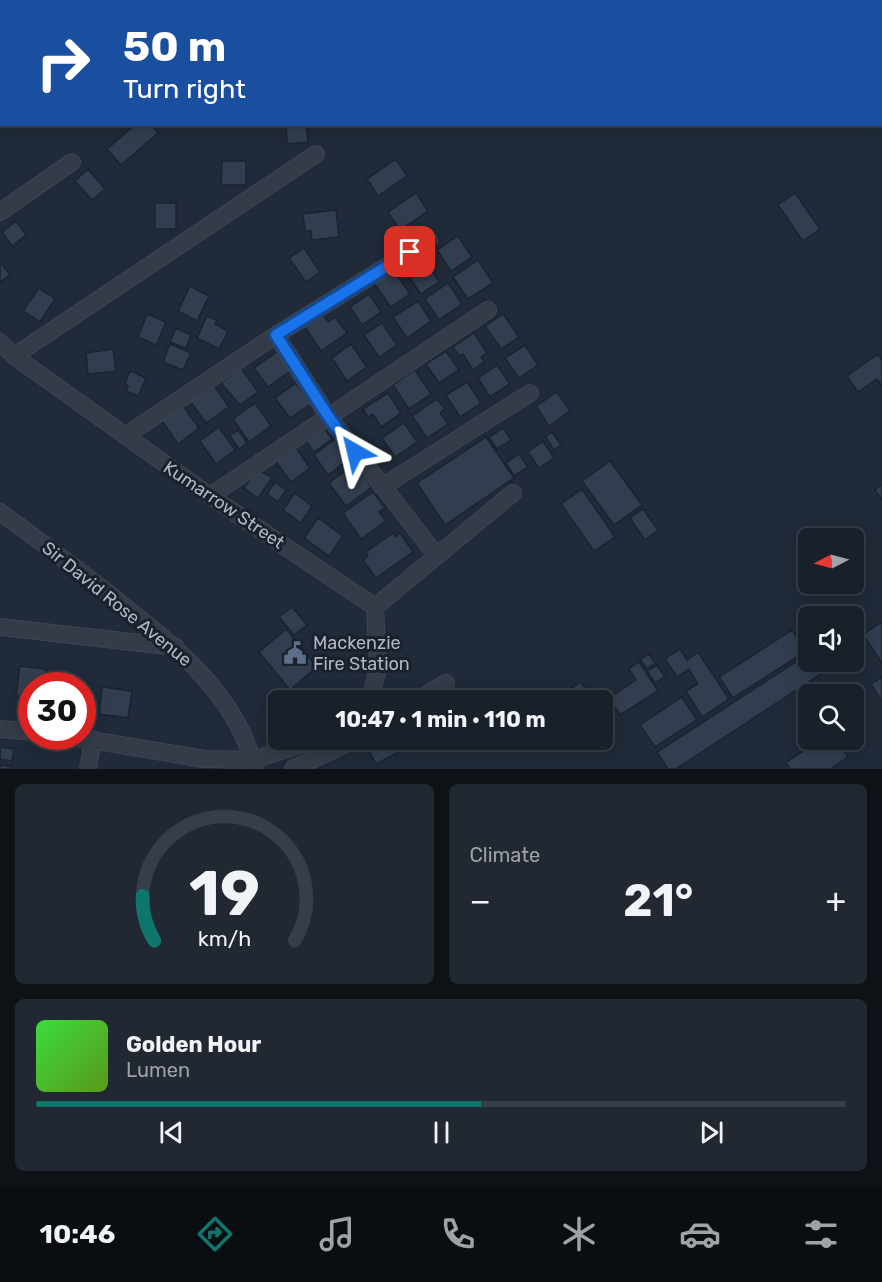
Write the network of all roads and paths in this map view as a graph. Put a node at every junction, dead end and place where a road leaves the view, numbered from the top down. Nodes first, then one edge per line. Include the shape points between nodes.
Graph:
1 (316, 154) dead end
2 (72, 162) dead end
3 (0, 212) edge
4 (429, 240) dead end
5 (488, 310) dead end
6 (276, 335) junction
7 (0, 342) edge
8 (14, 356) junction
9 (530, 393) dead end
10 (328, 416) junction
11 (125, 436) junction
12 (382, 487) junction
13 (513, 493) dead end
14 (210, 496) junction
15 (0, 512) edge
16 (436, 555) junction
17 (375, 607) junction
18 (0, 627) edge
19 (177, 647) junction
20 (446, 683) dead end
21 (372, 690) edge
22 (434, 690) edge
23 (0, 729) edge
24 (18, 731) edge
25 (96, 740) edge
26 (91, 750) edge
27 (291, 750) edge
28 (333, 750) edge
29 (254, 765) edge
30 (88, 769) edge
31 (293, 769) edge

1 - 8 street
2 - 3 street
4 - 6 street
5 - 10 street
6 - 10 street
6 - 11 street
7 - 8 street, Kumarrow Street
8 - 11 street, Kumarrow Street
9 - 12 street
10 - 12 street
10 - 14 street
11 - 14 street, Kumarrow Street
12 - 16 street
13 - 16 street
14 - 17 street, Kumarrow Street
15 - 19 street, Sir David Rose Avenue
16 - 17 street
17 - 21 street via 378,668
18 - 19 street
19 - 29 street, Sir David Rose Avenue via 209,681 235,718
20 - 22 street
23 - 24 street
25 - 29 street
26 - 30 street
27 - 29 street
28 - 31 street

